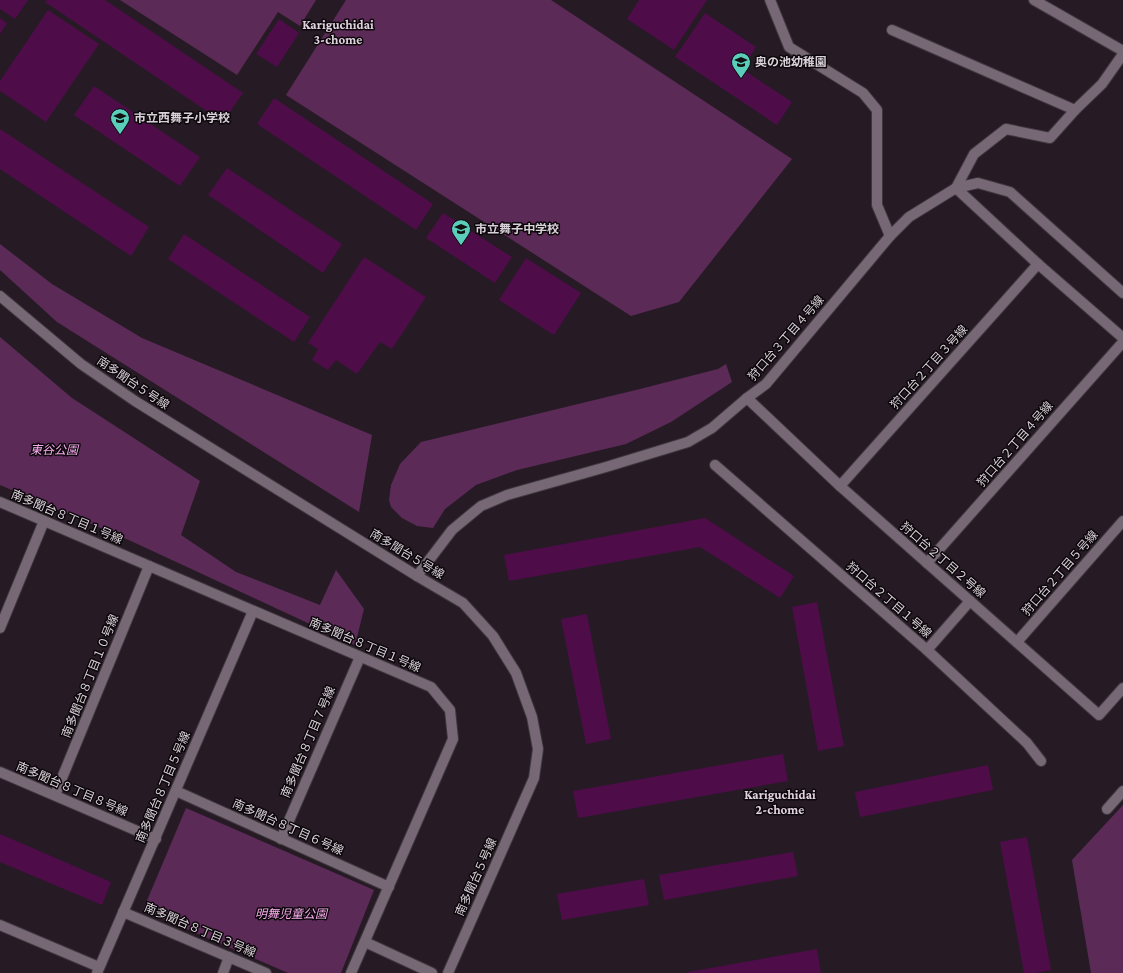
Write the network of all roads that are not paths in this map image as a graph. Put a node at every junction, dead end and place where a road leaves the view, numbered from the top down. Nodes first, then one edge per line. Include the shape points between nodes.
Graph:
1 (770, 0) edge
2 (1034, 0) edge
3 (892, 30) dead end
4 (1123, 51) edge
5 (1123, 54) edge
6 (1075, 110) junction
7 (956, 188) junction
8 (890, 236) junction
9 (1038, 264) junction
10 (1123, 293) edge
11 (0, 296) edge
12 (1123, 338) edge
13 (1123, 342) edge
14 (747, 398) junction
15 (715, 465) dead end
16 (840, 486) junction
17 (0, 502) edge
18 (44, 521) junction
19 (1123, 521) edge
20 (927, 563) junction
21 (149, 566) junction
22 (417, 576) junction
23 (970, 601) junction
24 (253, 611) junction
25 (0, 628) edge
26 (1017, 642) junction
27 (927, 650) junction
28 (360, 656) junction
29 (1123, 688) edge
30 (1041, 761) dead end
31 (0, 772) edge
32 (176, 791) junction
33 (1123, 791) edge
34 (55, 795) junction
35 (1107, 809) dead end
36 (156, 839) junction
37 (281, 839) junction
38 (388, 887) junction
39 (123, 912) junction
40 (0, 925) edge
41 (365, 942) junction
42 (229, 957) junction
43 (98, 970) edge
44 (222, 973) edge
45 (266, 973) edge
46 (351, 973) edge
47 (432, 973) edge
48 (448, 973) edge

1 - 8 street via 789,47 863,92 877,110 877,205
2 - 4 street
3 - 6 street
5 - 6 street via 1102,84
6 - 7 street via 1050,138 1006,129 974,154
7 - 8 street, 狩口台３丁目４号線 via 909,217
7 - 9 street
7 - 10 street, 狩口台３丁目４号線 via 978,183 1010,192
8 - 14 street, 狩口台３丁目４号線 via 766,384
9 - 12 street
9 - 16 street, 狩口台２丁目３号線
11 - 22 street, 南多聞台５号線 via 81,364 135,401
13 - 20 street, 狩口台２丁目４号線
14 - 16 street, 狩口台２丁目２号線
14 - 22 street, 狩口台３丁目４号線 via 712,428 688,442 507,495 482,506 452,530
15 - 27 street, 狩口台２丁目１号線
16 - 20 street, 狩口台２丁目２号線
17 - 18 street, 南多聞台８丁目１号線
18 - 21 street, 南多聞台８丁目１号線
18 - 25 street
19 - 26 street, 狩口台２丁目５号線
20 - 23 street, 狩口台２丁目２号線
21 - 24 street, 南多聞台８丁目１号線
21 - 34 street, 南多聞台８丁目１０号線
22 - 48 street, 南多聞台５号線 via 464,603 493,636 516,673 532,717 538,749 534,778
23 - 26 street, 狩口台２丁目２号線
23 - 27 street
24 - 28 street, 南多聞台８丁目１号線
24 - 32 street, 南多聞台８丁目５号線
26 - 29 street, 狩口台２丁目２号線 via 1099,715
27 - 30 street, 狩口台２丁目１号線 via 1027,743
28 - 37 street, 南多聞台８丁目７号線
28 - 38 street, 南多聞台８丁目１号線 via 431,687 450,710 453,739
31 - 34 street, 南多聞台８丁目８号線
32 - 36 street, 南多聞台８丁目５号線
32 - 37 street, 南多聞台８丁目６号線
33 - 35 street
34 - 36 street, 南多聞台８丁目８号線
36 - 39 street, 南多聞台８丁目５号線
37 - 38 street, 南多聞台８丁目６号線
38 - 41 street, 南多聞台８丁目１号線
39 - 42 street, 南多聞台８丁目３号線
39 - 43 street, 南多聞台８丁目５号線
40 - 43 street
41 - 46 street, 南多聞台８丁目１号線
41 - 47 street
42 - 44 street
42 - 45 street, 南多聞台８丁目３号線

